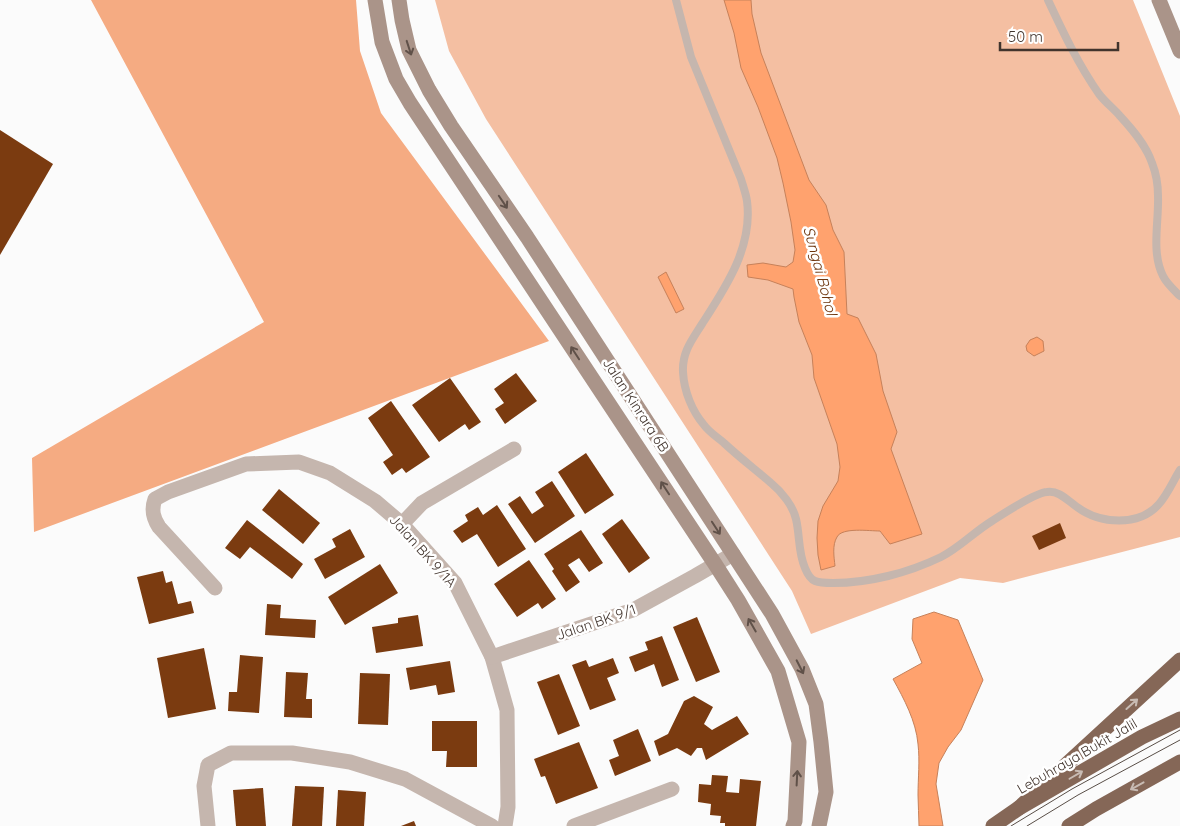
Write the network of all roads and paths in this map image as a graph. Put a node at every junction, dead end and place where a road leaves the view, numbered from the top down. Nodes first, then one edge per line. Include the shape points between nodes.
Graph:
1 (375, 0) edge
2 (399, 0) edge
3 (676, 0) edge
4 (1048, 0) edge
5 (1159, 0) edge
6 (1180, 51) edge
7 (1180, 296) edge
8 (514, 449) dead end
9 (1180, 470) edge
10 (402, 524) junction
11 (733, 554) junction
12 (715, 564) junction
13 (215, 588) dead end
14 (492, 657) junction
15 (1180, 660) edge
16 (1180, 718) edge
17 (1180, 762) edge
18 (672, 789) dead end
19 (1019, 808) junction
20 (208, 826) edge
21 (492, 826) edge
22 (506, 826) edge
23 (574, 826) edge
24 (793, 826) edge
25 (820, 826) edge
26 (993, 826) edge
27 (1069, 826) edge

12 -> 1 street, Jalan Kinrara 6B via 410,103 396,79 382,42
2 -> 11 street, Jalan Kinrara 6B via 409,50 429,90
3 - 9 lane via 691,57 741,179 747,200 748,223 732,275 684,355 686,390 695,413 705,427 776,487 787,501 797,521 800,556 810,577 817,582 852,583 909,570 943,556 1003,514 1046,492 1057,492 1078,508 1106,520 1135,518 1158,506
4 - 7 lane via 1100,95 1138,138 1152,163 1159,194 1158,262 1163,276
5 - 6 street
8 - 10 street via 422,503
10 - 13 street, Jalan BK 9/1A via 374,501 330,473 299,462 246,464 155,499 153,516 159,527
10 - 14 street, Jalan BK 9/1A via 455,583
11 - 12 street, Jalan BK 9/1
11 -> 25 street, Jalan Kinrara 6B via 772,614 798,661 816,704 826,792
12 - 14 street, Jalan BK 9/1 via 633,610
24 -> 12 street, Jalan Kinrara 6B via 799,742 778,671
14 - 22 street, Jalan BK 9/1A via 507,710
19 -> 15 highway
19 -> 16 highway, Lebuhraya Bukit Jalil
17 -> 27 highway
18 - 23 street
19 - 26 highway, Lebuhraya Bukit Jalil
20 - 21 street via 204,786 208,765 231,752 292,753 350,762 405,779

